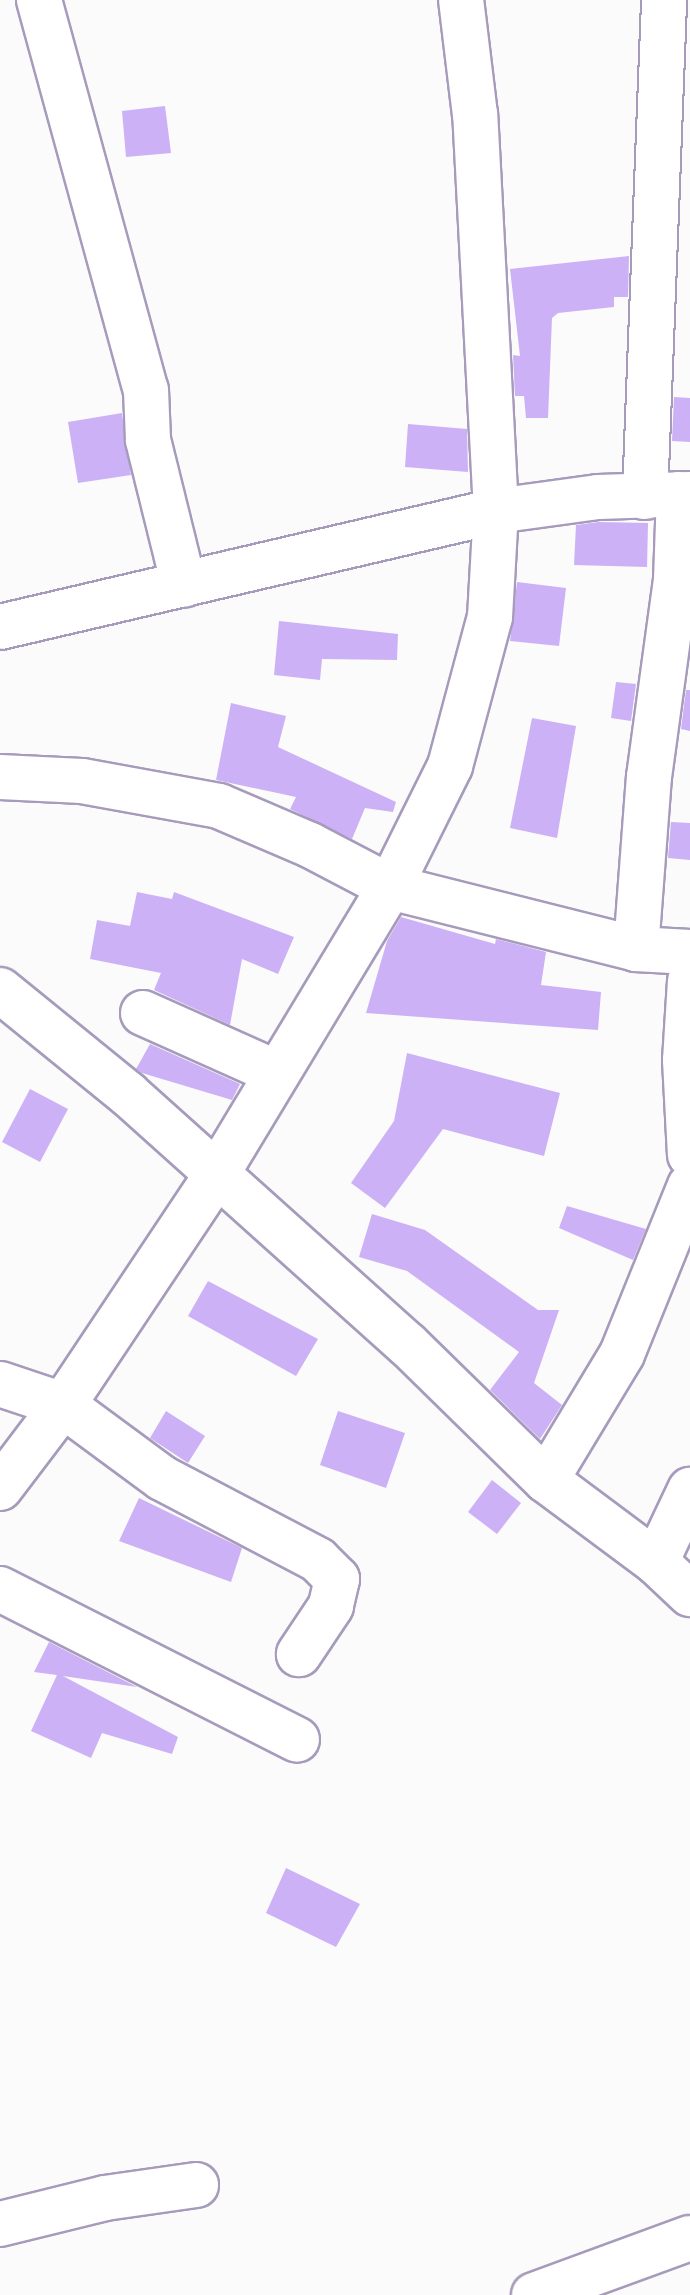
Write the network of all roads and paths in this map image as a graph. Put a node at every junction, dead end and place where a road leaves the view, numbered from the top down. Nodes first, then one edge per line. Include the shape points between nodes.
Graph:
1 (39, 0) edge
2 (461, 0) edge
3 (664, 0) edge
4 (671, 495) edge
5 (496, 511) junction
6 (184, 585) junction
7 (0, 627) edge
8 (0, 777) edge
9 (390, 887) junction
10 (636, 949) junction
11 (690, 952) edge
12 (690, 981) edge
13 (0, 990) edge
14 (143, 1013) dead end
15 (275, 1072) junction
16 (690, 1155) edge
17 (215, 1177) junction
18 (690, 1186) edge
19 (0, 1384) edge
20 (63, 1405) junction
21 (546, 1480) junction
22 (0, 1488) edge
23 (690, 1490) edge
24 (656, 1562) junction
25 (0, 1589) edge
26 (689, 1599) edge
27 (299, 1654) dead end
28 (297, 1740) dead end
29 (196, 2185) dead end
30 (0, 2224) edge
31 (690, 2238) edge
32 (534, 2295) edge

1 - 6 street via 146,390 148,440
2 - 5 street via 475,115
3 - 4 street
4 - 5 street via 598,497
4 - 10 street via 676,580 649,777
5 - 6 street
5 - 9 street via 490,617 450,766
6 - 7 street
8 - 9 street via 82,781 219,806
9 - 10 street
9 - 15 street
10 - 11 street
12 - 16 street via 685,1060
13 - 17 street via 128,1094
14 - 15 street
15 - 17 street
17 - 20 street
17 - 21 street via 408,1345
18 - 21 street via 622,1354
19 - 20 street
20 - 22 street
20 - 27 street via 162,1478 318,1560 337,1579 331,1606
21 - 24 street
23 - 24 street
24 - 26 street
25 - 28 street
29 - 30 street via 105,2198
31 - 32 street

